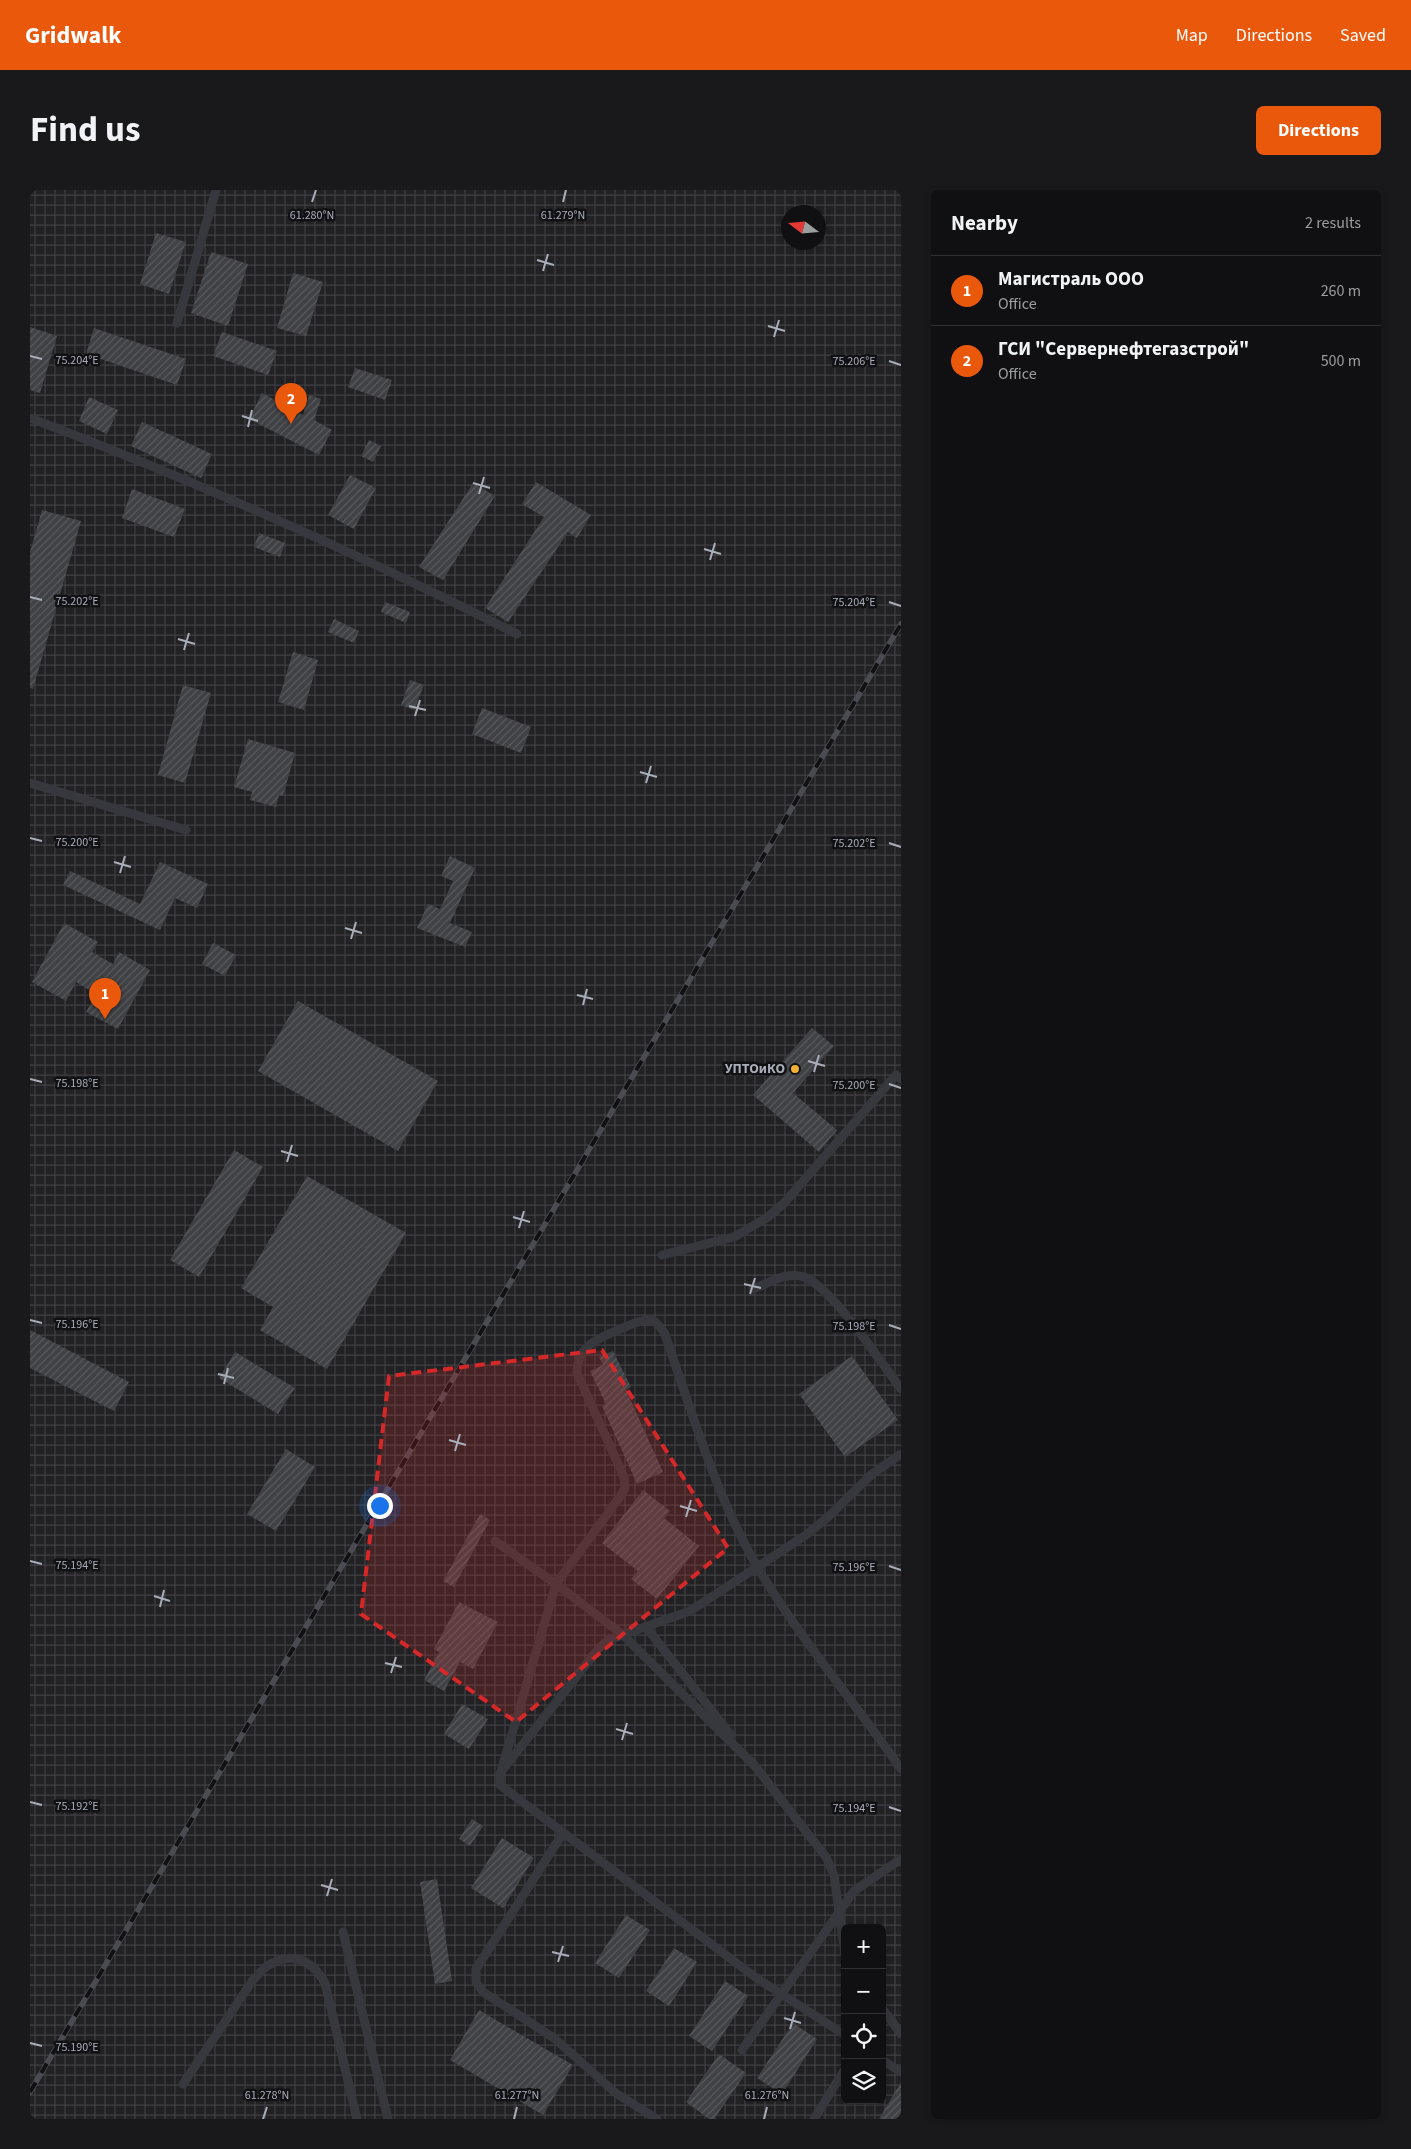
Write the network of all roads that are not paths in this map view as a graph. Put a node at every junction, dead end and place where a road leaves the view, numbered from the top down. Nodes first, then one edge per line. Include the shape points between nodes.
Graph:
1 (216, 190) edge
2 (177, 323) dead end
3 (30, 418) edge
4 (518, 634) dead end
5 (30, 783) edge
6 (186, 830) dead end
7 (901, 1079) edge
8 (662, 1255) dead end
9 (753, 1289) dead end
10 (901, 1389) edge
11 (901, 1454) edge
12 (495, 1541) dead end
13 (758, 1567) junction
14 (556, 1584) junction
15 (646, 1627) junction
16 (623, 1635) junction
17 (754, 1765) junction
18 (901, 1769) edge
19 (500, 1773) junction
20 (563, 1832) junction
21 (901, 1860) edge
22 (839, 1910) junction
23 (841, 1925) edge
24 (343, 1932) dead end
25 (781, 1994) junction
26 (886, 2013) edge
27 (841, 2032) edge
28 (901, 2034) edge
29 (742, 2050) dead end
30 (886, 2063) edge
31 (901, 2072) edge
32 (841, 2075) edge
33 (182, 2084) dead end
34 (357, 2119) edge
35 (388, 2119) edge
36 (657, 2119) edge
37 (814, 2119) edge

1 - 2 lane
3 - 4 lane via 284,522
5 - 6 lane
7 - 8 lane via 896,1075 784,1203 768,1217 734,1237
9 - 10 lane via 787,1275 803,1276 818,1284 834,1300
11 - 13 lane via 872,1474 806,1535
12 - 14 lane
13 - 14 lane via 718,1481 664,1332 649,1320 596,1339 584,1349 577,1362 577,1373 624,1477 624,1488 620,1498
13 - 15 lane via 690,1611
13 - 18 lane via 806,1641
14 - 16 lane
14 - 19 lane
15 - 16 lane
15 - 17 lane
16 - 17 lane
16 - 19 lane via 608,1640 599,1648
17 - 22 lane via 826,1857 834,1875
19 - 20 lane via 500,1784
20 - 25 lane
20 - 36 lane via 476,1969 476,1982 483,1992 554,2038 617,2094
21 - 22 lane via 854,1890
22 - 23 lane
22 - 25 lane
24 - 35 lane
25 - 27 lane
25 - 29 lane
26 - 28 lane
30 - 31 lane
32 - 37 lane
33 - 34 lane via 253,1980 267,1966 288,1958 301,1959 318,1971 325,1983

